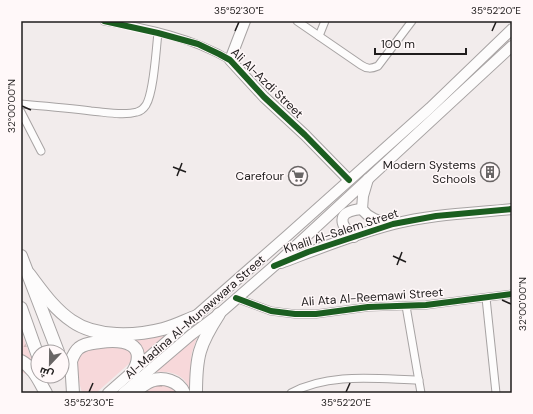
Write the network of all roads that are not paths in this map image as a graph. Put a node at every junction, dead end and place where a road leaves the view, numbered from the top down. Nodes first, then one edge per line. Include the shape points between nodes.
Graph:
1 (104, 21) edge
2 (245, 21) edge
3 (297, 21) edge
4 (325, 21) edge
5 (412, 21) edge
6 (512, 29) edge
7 (158, 32) junction
8 (319, 36) junction
9 (512, 46) edge
10 (230, 60) junction
11 (21, 104) edge
12 (21, 112) edge
13 (23, 124) edge
14 (42, 151) dead end
15 (368, 178) junction
16 (349, 180) junction
17 (362, 209) junction
18 (512, 209) edge
19 (393, 224) junction
20 (354, 237) junction
21 (21, 256) edge
22 (274, 266) junction
23 (29, 274) junction
24 (512, 294) edge
25 (236, 298) junction
26 (486, 298) junction
27 (406, 306) junction
28 (21, 308) edge
29 (219, 314) junction
30 (198, 316) junction
31 (34, 344) edge
32 (55, 344) edge
33 (21, 361) edge
34 (133, 372) junction
35 (418, 380) junction
36 (46, 393) edge
37 (73, 393) edge
38 (108, 393) edge
39 (123, 393) edge
40 (133, 393) edge
41 (184, 393) edge
42 (196, 393) edge
43 (291, 393) edge
44 (421, 393) edge
45 (496, 393) edge

1 - 7 street, Ali Al-Azdi Street
2 - 10 main road
3 - 8 street
4 - 8 street
5 - 8 street via 378,66 371,68 361,66
6 - 16 main road, Al-Madina Al-Munawwara Street via 447,93
7 - 10 street, Ali Al-Azdi Street via 198,44
7 - 11 street via 149,99 142,110 125,113
9 - 15 main road, Al-Madina Al-Munawwara Street
10 - 16 main road, Ali Al-Azdi Street
12 - 13 street
13 - 14 street
15 - 17 main road, Khalil Al-Salem Street
15 - 22 main road, Al-Madina Al-Munawwara Street
16 - 30 main road, Al-Madina Al-Munawwara Street
17 - 19 main road, Khalil Al-Salem Street via 376,221
17 - 20 main road via 350,210 344,217 343,225
18 - 19 main road, Khalil Al-Salem Street via 436,216
19 - 20 main road, Khalil Al-Salem Street
20 - 22 main road, Khalil Al-Salem Street
21 - 23 main road
22 - 25 main road, Al-Madina Al-Munawwara Street
23 - 30 main road via 60,312 72,322 96,332 132,333 156,330
23 - 32 main road
24 - 26 street, Ali Ata Al-Reemawi Street
25 - 27 street, Ali Ata Al-Reemawi Street via 262,309 285,314 316,314
25 - 29 main road, Al-Madina Al-Munawwara Street
26 - 27 street, Ali Ata Al-Reemawi Street
26 - 45 street
27 - 35 street
28 - 31 main road
29 - 39 main road, Al-Madina Al-Munawwara Street
29 - 42 main road via 205,335 200,349 196,365
30 - 34 main road, Al-Madina Al-Munawwara Street
33 - 36 main road via 36,375
34 - 37 main road via 137,366 138,354 132,346 122,341 88,344 76,351 71,361
34 - 38 main road, Al-Madina Al-Munawwara Street
35 - 43 street via 339,380 314,384
35 - 44 street
40 - 41 main road via 150,381 160,379 175,382

